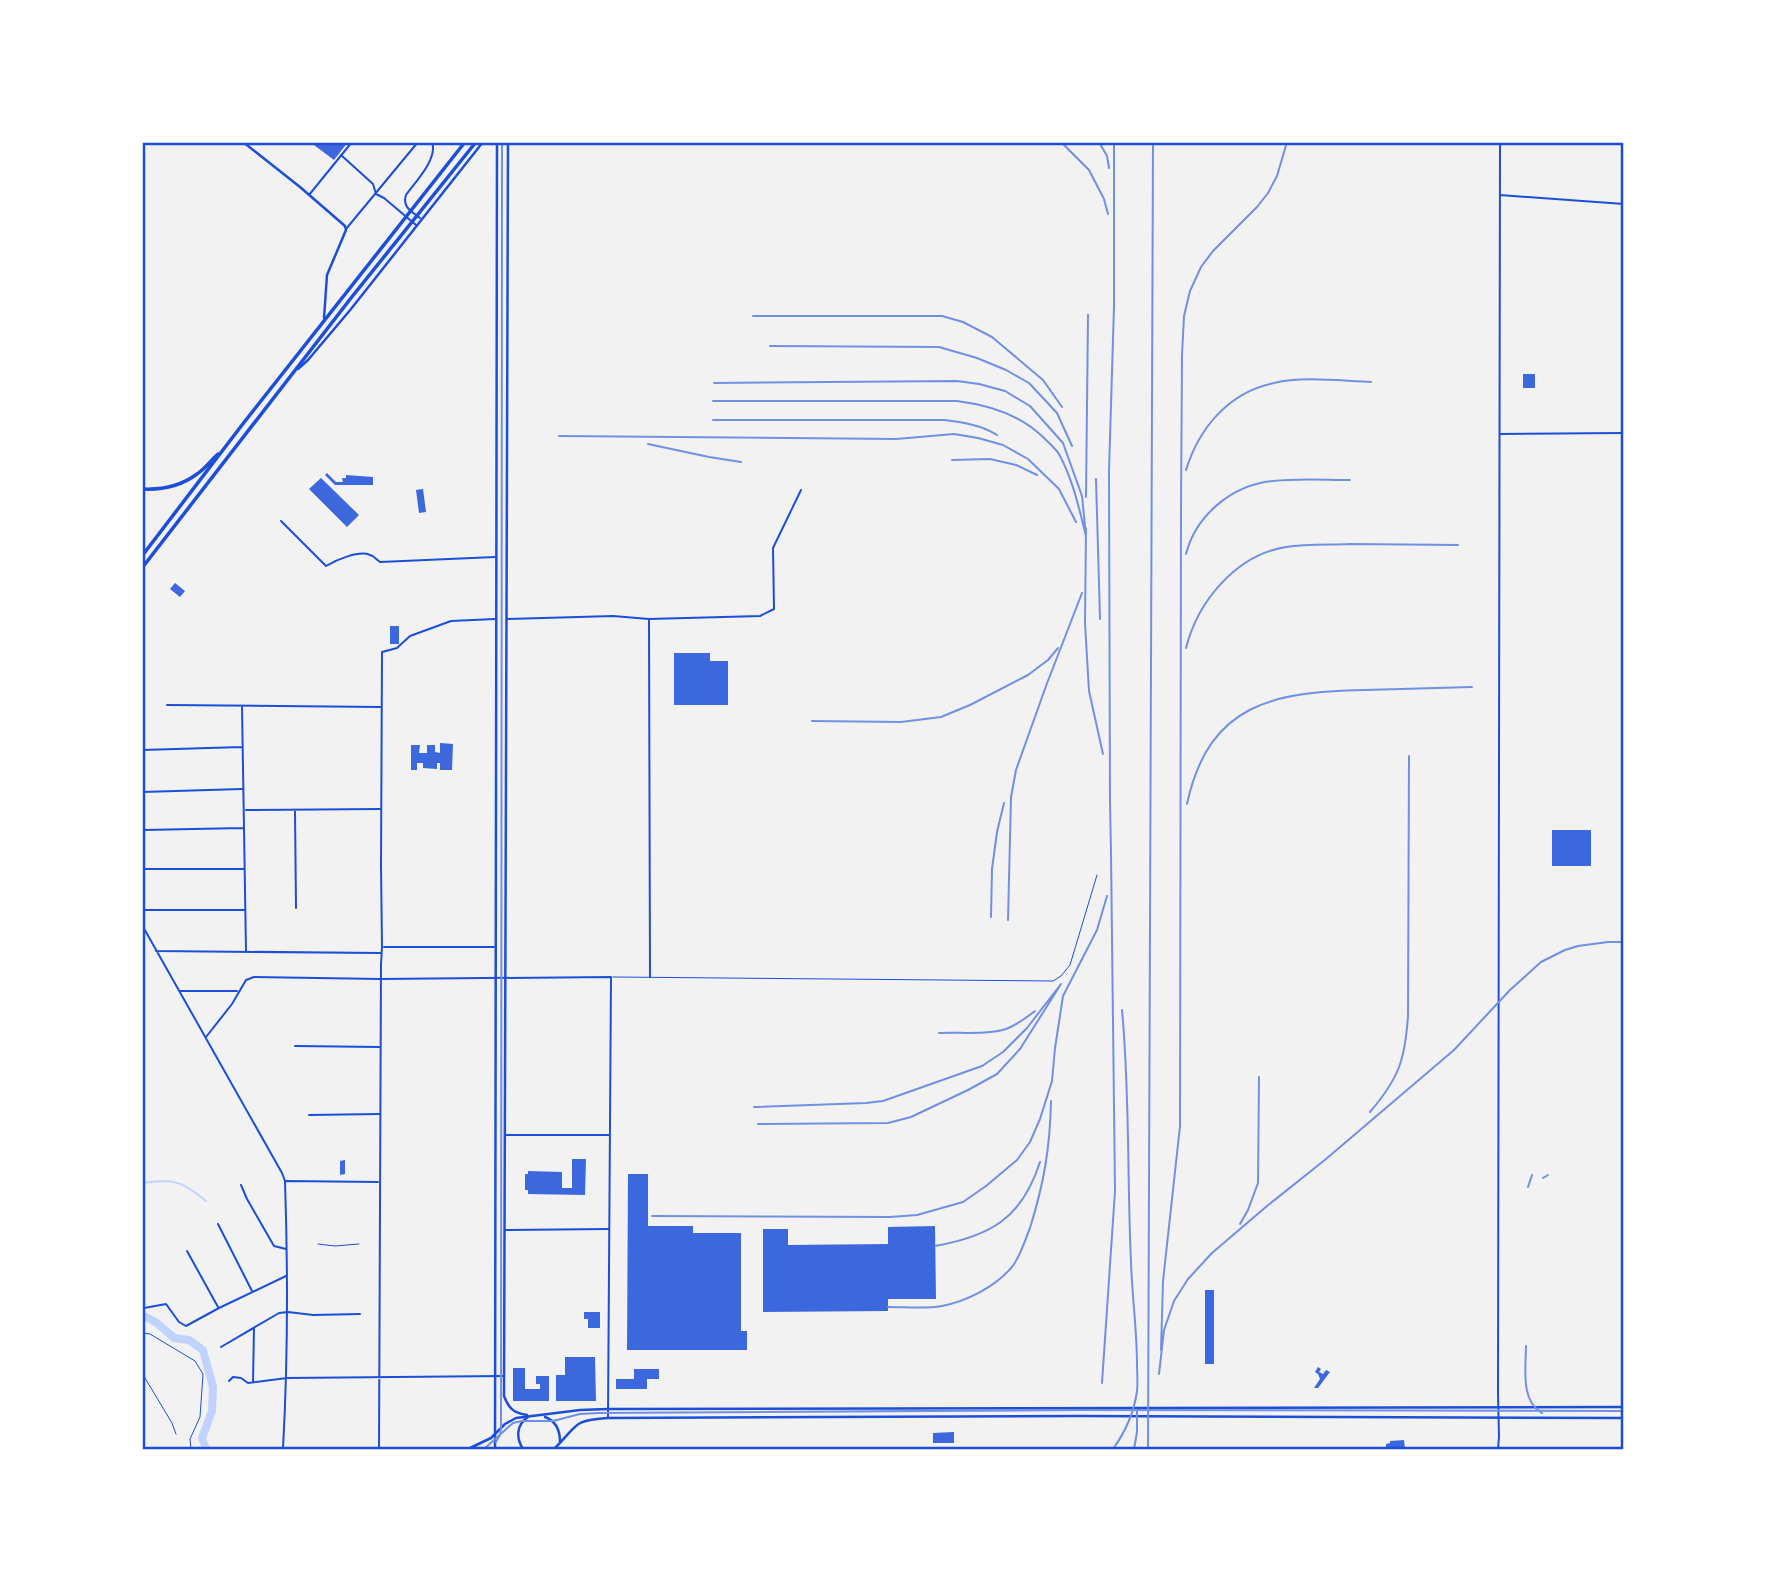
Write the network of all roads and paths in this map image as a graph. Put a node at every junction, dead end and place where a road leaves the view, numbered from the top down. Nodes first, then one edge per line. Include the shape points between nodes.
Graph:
1 (243, 142) edge
2 (352, 142) edge
3 (418, 142) edge
4 (432, 142) edge
5 (476, 142) edge
6 (482, 142) edge
7 (489, 142) edge
8 (508, 142) edge
9 (1500, 142) edge
10 (465, 143) edge
11 (497, 143) edge
12 (341, 155) junction
13 (376, 194) junction
14 (309, 195) junction
15 (1500, 195) junction
16 (1624, 204) edge
17 (422, 220) junction
18 (417, 226) junction
19 (346, 230) junction
20 (497, 287) junction
21 (507, 287) junction
22 (324, 321) junction
23 (295, 372) junction
24 (1624, 433) edge
25 (1500, 434) junction
26 (227, 445) junction
27 (142, 489) edge
28 (801, 490) dead end
29 (281, 521) dead end
30 (142, 556) edge
31 (496, 557) junction
32 (506, 557) junction
33 (142, 568) edge
34 (506, 618) junction
35 (496, 619) junction
36 (649, 619) junction
37 (167, 705) dead end
38 (242, 706) junction
39 (382, 707) junction
40 (243, 747) junction
41 (142, 750) edge
42 (243, 789) junction
43 (142, 792) edge
44 (295, 809) junction
45 (381, 809) junction
46 (243, 810) junction
47 (243, 828) junction
48 (144, 830) dead end
49 (142, 869) edge
50 (244, 869) junction
51 (1097, 875) dead end
52 (296, 908) dead end
53 (142, 910) edge
54 (245, 910) junction
55 (142, 925) edge
56 (382, 947) junction
57 (495, 947) junction
58 (156, 951) junction
59 (246, 951) junction
60 (381, 953) junction
61 (611, 977) junction
62 (650, 977) junction
63 (380, 979) junction
64 (495, 979) junction
65 (505, 979) junction
66 (179, 991) junction
67 (239, 991) junction
68 (206, 1037) junction
69 (295, 1046) dead end
70 (380, 1047) junction
71 (380, 1114) junction
72 (309, 1115) dead end
73 (505, 1135) junction
74 (610, 1135) junction
75 (285, 1181) junction
76 (379, 1182) junction
77 (241, 1185) dead end
78 (218, 1224) dead end
79 (609, 1229) junction
80 (504, 1230) junction
81 (318, 1244) dead end
82 (359, 1244) dead end
83 (288, 1250) junction
84 (187, 1251) dead end
85 (287, 1276) junction
86 (253, 1292) junction
87 (144, 1308) dead end
88 (219, 1308) junction
89 (288, 1312) junction
90 (360, 1314) dead end
91 (254, 1328) junction
92 (142, 1333) edge
93 (221, 1348) dead end
94 (142, 1373) edge
95 (495, 1376) junction
96 (504, 1376) junction
97 (379, 1377) junction
98 (287, 1378) junction
99 (229, 1381) dead end
100 (253, 1383) junction
101 (1498, 1406) junction
102 (1624, 1407) edge
103 (608, 1409) junction
104 (748, 1409) junction
105 (531, 1416) junction
106 (542, 1416) junction
107 (608, 1418) junction
108 (748, 1418) junction
109 (1498, 1418) junction
110 (1624, 1418) edge
111 (176, 1434) dead end
112 (495, 1434) junction
113 (560, 1442) junction
114 (283, 1448) edge
115 (191, 1449) edge
116 (379, 1449) edge
117 (468, 1449) edge
118 (495, 1449) edge
119 (523, 1449) edge
120 (554, 1449) edge
121 (1498, 1449) edge

1 - 14 street
2 - 12 street
3 - 13 street
4 - 17 street via 432,158 404,201
5 - 23 main road
6 - 7 street
6 - 17 street
7 - 11 street
8 - 21 street
9 - 15 street
10 - 22 main road
11 - 20 street
12 - 13 street via 373,184
12 - 14 street
13 - 18 street
13 - 19 street
14 - 19 street
15 - 16 street
15 - 25 street
17 - 18 street
18 - 23 street
19 - 22 street via 327,275
20 - 21 street
20 - 31 street
21 - 32 street
22 - 26 main road
23 - 33 main road
24 - 25 street
25 - 101 street
26 - 27 main road via 184,482
26 - 30 main road
28 - 36 street via 773,548 774,609 760,616
29 - 31 street via 326,566 360,554 370,554 380,562
31 - 32 street
31 - 35 street
32 - 34 street
34 - 35 street
34 - 36 street
34 - 65 street
35 - 39 street via 451,621 382,652
35 - 57 street
36 - 62 street
37 - 38 street
38 - 39 street
38 - 40 street
39 - 45 street
40 - 41 street
40 - 42 street
42 - 43 street
42 - 46 street
44 - 45 street
44 - 46 street
44 - 52 street
45 - 56 street
46 - 47 street
47 - 48 street
47 - 50 street
49 - 50 street
50 - 54 street
51 - 62 lane via 1070,965 1053,981
53 - 54 street
54 - 59 street
55 - 58 street
56 - 57 street
56 - 60 street
57 - 64 street
58 - 59 street
58 - 66 street
59 - 60 street
60 - 63 street
61 - 62 lane
61 - 65 street
61 - 74 street
63 - 64 street
63 - 67 street via 254,976
63 - 70 street
64 - 65 street
64 - 95 street
65 - 73 street
66 - 67 street
66 - 68 street
67 - 68 street
68 - 75 street
69 - 70 street
70 - 71 street
71 - 72 street
71 - 76 street
73 - 74 street
73 - 80 street
74 - 79 street
75 - 76 street
75 - 83 street
76 - 97 street
77 - 83 street via 274,1246
78 - 86 street
79 - 80 street
79 - 103 street
80 - 96 street
81 - 82 lane
83 - 85 street
84 - 88 street
85 - 86 street
85 - 89 street
86 - 88 street
87 - 88 street via 166,1304 186,1326
89 - 90 street
89 - 91 street
89 - 98 street
91 - 93 street
91 - 100 street
92 - 115 lane via 195,1361 203,1374 200,1416
94 - 111 lane
95 - 96 street
95 - 97 street
95 - 112 street
96 - 105 street via 504,1396 511,1410
97 - 98 street
97 - 116 street
98 - 100 street
98 - 114 street
99 - 100 street via 233,1377
101 - 102 street
101 - 104 street
101 - 109 street
103 - 104 street
103 - 106 street
103 - 107 street
104 - 108 street
105 - 106 street
105 - 112 street via 516,1418
105 - 119 street via 518,1430
106 - 113 street via 555,1423
107 - 108 street
107 - 113 street via 582,1420
108 - 109 street
109 - 110 street
109 - 121 street
112 - 117 street
112 - 118 street
113 - 120 street

